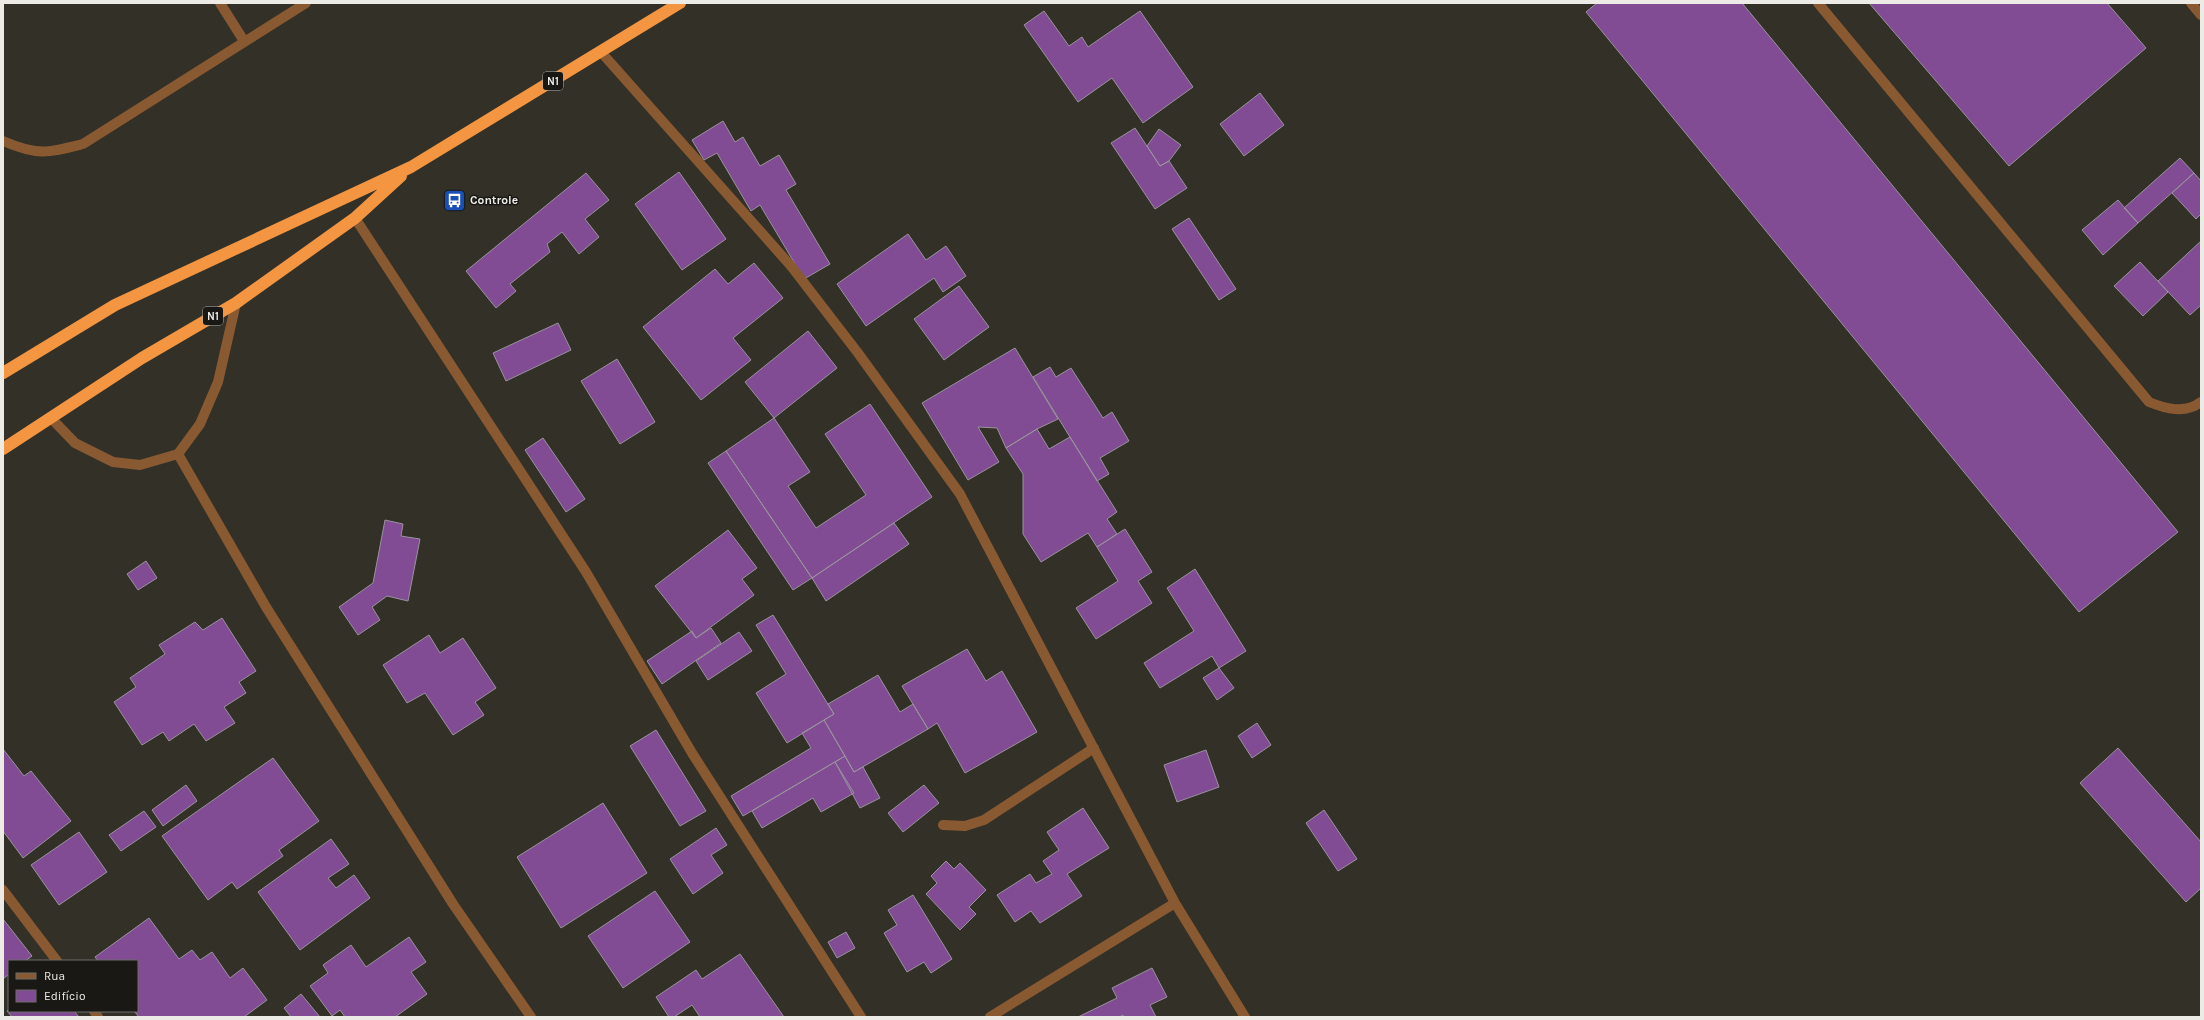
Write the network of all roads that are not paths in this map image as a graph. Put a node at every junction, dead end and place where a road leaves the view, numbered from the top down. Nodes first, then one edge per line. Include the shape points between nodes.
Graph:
1 (220, 3) edge
2 (306, 3) edge
3 (680, 3) edge
4 (1818, 3) edge
5 (2191, 3) edge
6 (2201, 15) edge
7 (244, 41) junction
8 (601, 52) junction
9 (3, 141) edge
10 (411, 167) junction
11 (355, 218) junction
12 (236, 303) junction
13 (3, 372) edge
14 (2201, 402) edge
15 (51, 418) junction
16 (3, 449) edge
17 (178, 454) junction
18 (1094, 748) junction
19 (943, 825) dead end
20 (3, 890) edge
21 (1175, 903) junction
22 (56, 960) edge
23 (530, 1017) edge
24 (861, 1017) edge
25 (990, 1017) edge
26 (1245, 1017) edge

1 - 7 street
2 - 7 street
3 - 8 highway, N1
4 - 14 street via 2149,402 2163,408 2179,410 2196,406
5 - 6 street
7 - 9 street via 83,144 47,153 22,149
8 - 10 highway, N1
8 - 18 street via 791,266 858,353 960,494
10 - 11 highway, N1
10 - 13 highway, N1 via 115,305
11 - 12 highway, N1
11 - 24 street via 586,572 692,753
12 - 15 highway, N1 via 142,358
12 - 17 street via 218,382 200,424
15 - 16 highway, N1
15 - 17 street via 75,443 113,462 140,465
17 - 23 street via 266,607 453,904
18 - 19 street via 984,820 965,826
18 - 21 street
20 - 22 street
21 - 25 street
21 - 26 street

